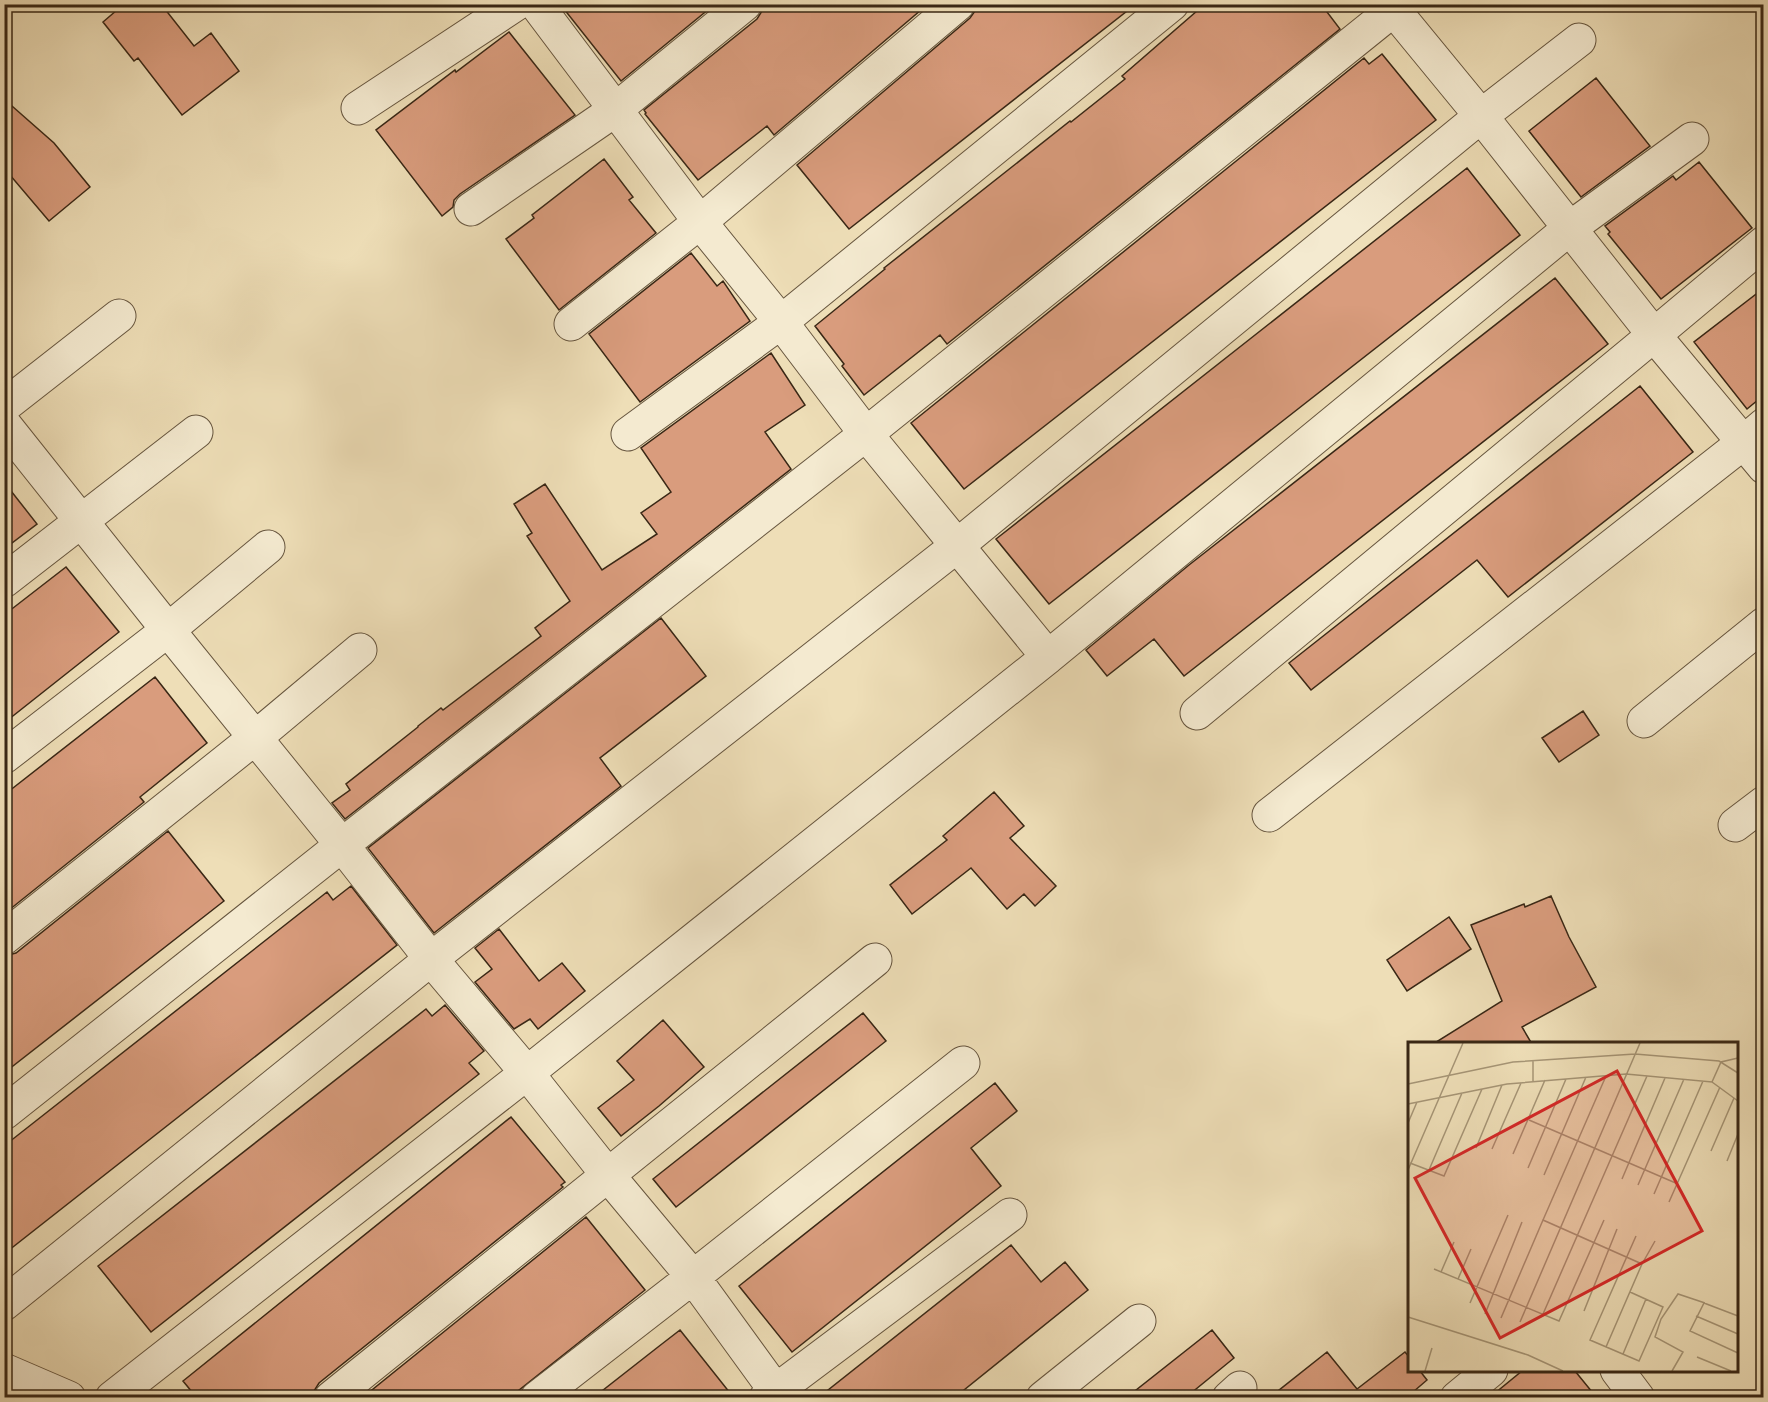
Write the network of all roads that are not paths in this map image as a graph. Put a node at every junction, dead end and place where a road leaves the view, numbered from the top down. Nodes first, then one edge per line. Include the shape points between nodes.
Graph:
1 (516, 4) edge
2 (536, 4) edge
3 (746, 4) edge
4 (958, 4) edge
5 (1172, 4) edge
6 (1391, 7) edge
7 (1579, 40) dead end
8 (358, 108) dead end
9 (615, 110) junction
10 (1481, 116) junction
11 (1692, 139) dead end
12 (471, 209) dead end
13 (700, 222) junction
14 (1570, 228) junction
15 (1764, 243) edge
16 (119, 316) dead end
17 (781, 322) junction
18 (571, 324) dead end
19 (1654, 335) junction
20 (4, 406) edge
21 (4, 424) edge
22 (196, 432) dead end
23 (628, 434) dead end
24 (866, 434) junction
25 (1757, 445) edge
26 (81, 520) junction
27 (958, 545) junction
28 (268, 547) dead end
29 (4, 582) edge
30 (1764, 624) edge
31 (168, 630) junction
32 (360, 650) dead end
33 (1048, 657) junction
34 (1197, 714) dead end
35 (1644, 721) dead end
36 (256, 737) junction
37 (4, 757) edge
38 (1764, 803) edge
39 (1269, 815) dead end
40 (1735, 825) dead end
41 (342, 845) junction
42 (4, 938) edge
43 (431, 958) junction
44 (875, 960) dead end
45 (963, 1063) dead end
46 (527, 1073) junction
47 (4, 1113) edge
48 (607, 1174) junction
49 (1010, 1215) dead end
50 (693, 1277) junction
51 (4, 1304) edge
52 (1138, 1321) dead end
53 (4, 1370) edge
54 (1490, 1372) edge
55 (1618, 1372) edge
56 (770, 1394) edge
57 (69, 1398) edge
58 (112, 1398) edge
59 (331, 1398) edge
60 (537, 1398) edge
61 (1043, 1398) edge
62 (1457, 1398) edge
63 (1638, 1398) edge

1 - 8 street
2 - 9 street
3 - 9 street
4 - 13 street
5 - 17 street
6 - 10 street
6 - 24 street
7 - 10 street
9 - 12 street
9 - 13 street
10 - 14 street
10 - 27 street
11 - 14 street
13 - 17 street
13 - 18 street
14 - 19 street
14 - 33 street
15 - 19 street
16 - 20 street
17 - 23 street
17 - 24 street
19 - 25 street
19 - 34 street
21 - 26 street
22 - 26 street
24 - 27 street
24 - 41 street
25 - 39 street
26 - 29 street
26 - 31 street
27 - 33 street
27 - 43 street
28 - 31 street
30 - 35 street
31 - 36 street
31 - 37 street
32 - 36 street
33 - 46 street
36 - 41 street
36 - 42 street
38 - 40 street
41 - 43 street
41 - 47 street
43 - 46 street
43 - 51 street
44 - 48 street
45 - 50 street
46 - 48 street
46 - 58 street
48 - 50 street
48 - 59 street
49 - 56 street
50 - 56 street
50 - 60 street
52 - 61 street
53 - 57 street
54 - 62 street
55 - 63 street

